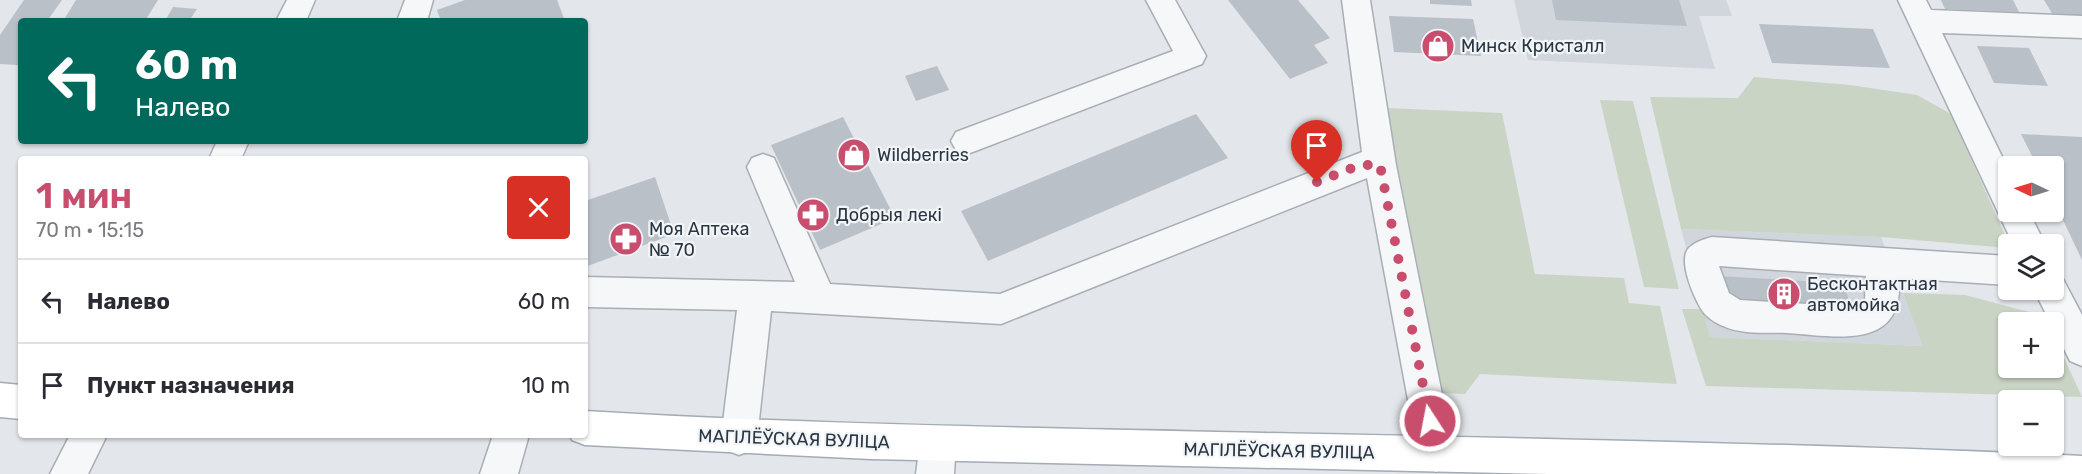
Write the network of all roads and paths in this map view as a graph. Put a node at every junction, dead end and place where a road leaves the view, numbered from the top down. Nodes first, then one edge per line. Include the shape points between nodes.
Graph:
1 (301, 0) edge
2 (419, 0) edge
3 (1160, 0) edge
4 (1356, 0) edge
5 (1916, 10) edge
6 (292, 18) edge
7 (413, 18) edge
8 (2082, 27) edge
9 (967, 141) dead end
10 (1380, 165) junction
11 (763, 167) dead end
12 (1998, 179) edge
13 (1882, 262) junction
14 (1998, 270) edge
15 (588, 292) edge
16 (756, 295) junction
17 (819, 298) junction
18 (2055, 300) edge
19 (2082, 350) edge
20 (0, 400) edge
21 (18, 402) edge
22 (588, 428) edge
23 (87, 438) edge
24 (510, 438) edge
25 (739, 438) junction
26 (1436, 454) junction
27 (936, 459) edge
28 (1953, 471) edge
29 (69, 474) edge
30 (500, 474) edge
31 (2082, 474) edge

1 - 6 street
2 - 7 street
3 - 9 street via 1191,56
4 - 10 street
5 - 8 street
5 - 12 street
10 - 17 street via 1360,165 1001,309
10 - 26 street
11 - 17 street
13 - 13 street via 1712,251 1700,259 1717,304 1734,315 1857,322 1874,317 1882,306
13 - 14 street
15 - 16 street
16 - 17 street
16 - 25 street
18 - 19 street
20 - 21 main road
22 - 25 main road, МАГІЛЁЎСКАЯ ВУЛІЦА
23 - 29 street
24 - 30 street
25 - 27 main road, МАГІЛЁЎСКАЯ ВУЛІЦА
26 - 27 main road, МАГІЛЁЎСКАЯ ВУЛІЦА
26 - 28 main road, МАГІЛЁЎСКАЯ ВУЛІЦА
28 - 31 main road, МАГІЛЁЎСКАЯ ВУЛІЦА

